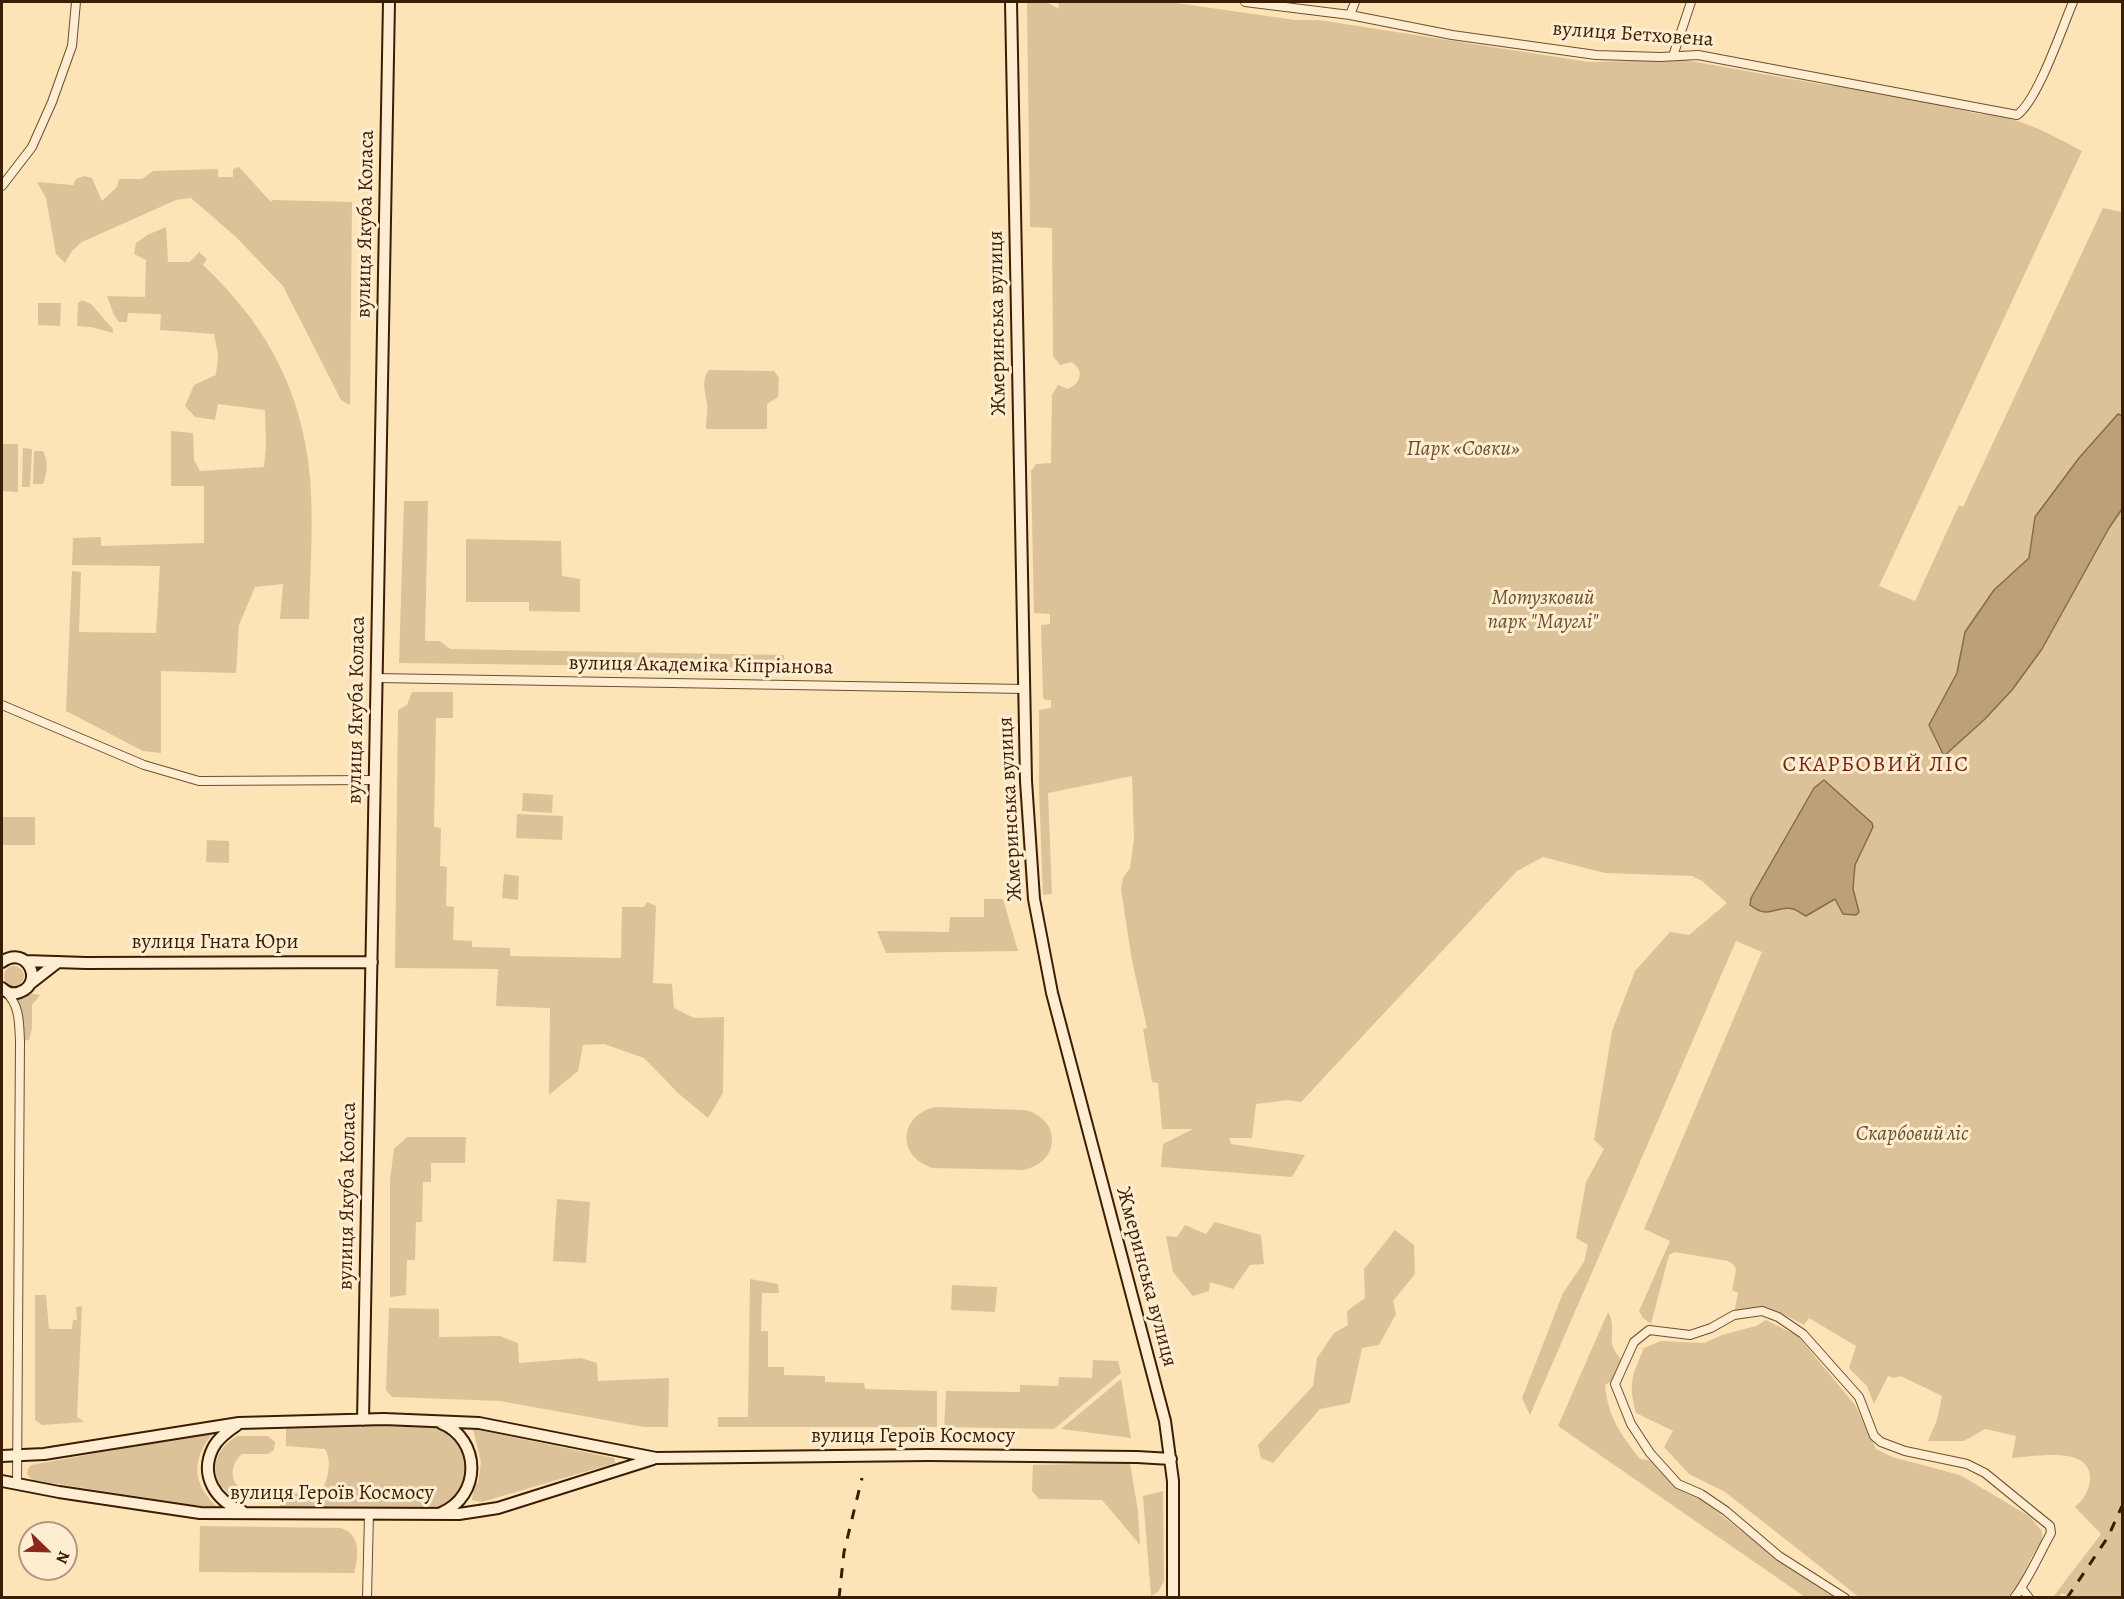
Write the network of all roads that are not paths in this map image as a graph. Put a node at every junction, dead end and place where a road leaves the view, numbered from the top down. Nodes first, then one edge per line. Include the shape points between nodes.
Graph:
1 (76, 2) edge
2 (389, 2) edge
3 (1011, 2) edge
4 (1245, 2) edge
5 (1355, 2) edge
6 (1691, 2) edge
7 (2073, 2) edge
8 (1350, 15) junction
9 (1672, 56) junction
10 (2, 186) edge
11 (377, 678) junction
12 (1025, 689) junction
13 (2, 705) edge
14 (375, 780) junction
15 (25, 961) junction
16 (2, 962) edge
17 (58, 962) junction
18 (372, 962) junction
19 (30, 983) junction
20 (3, 990) edge
21 (363, 1420) junction
22 (435, 1421) junction
23 (239, 1423) junction
24 (18, 1455) junction
25 (2, 1456) edge
26 (656, 1458) junction
27 (1171, 1460) junction
28 (2, 1481) edge
29 (17, 1484) junction
30 (252, 1514) junction
31 (369, 1514) junction
32 (436, 1515) junction
33 (2022, 1589) junction
34 (368, 1598) edge
35 (1173, 1598) edge
36 (1845, 1598) edge
37 (2014, 1598) edge
38 (2029, 1598) edge

1 - 10 street via 72,46 52,102 32,147
2 - 11 main road, вулиця Якуба Коласа
3 - 12 main road, Жмеринська вулиця
4 - 8 street, вулиця Бетховена
5 - 8 street
6 - 9 street
7 - 9 street, вулиця Бетховена via 2037,88 2017,115 1698,55
8 - 9 street, вулиця Бетховена via 1596,55
11 - 12 street, вулиця Академіка Кіпріанова
11 - 14 main road, вулиця Якуба Коласа
12 - 27 main road, Жмеринська вулиця via 1026,781 1036,919 1054,1003 1165,1421
13 - 14 street via 144,765 199,781
14 - 18 main road, вулиця Якуба Коласа
15 - 16 main road, вулиця Гната Юри via 14,957
15 - 17 main road, вулиця Гната Юри
15 - 19 main road via 32,971
17 - 18 main road, вулиця Гната Юри
17 - 19 main road
18 - 21 main road, вулиця Якуба Коласа
19 - 20 main road via 17,993
20 - 24 street via 14,1000 19,1012 20,1041
21 - 22 main road, вулиця Героїв Космосу
21 - 23 main road, вулиця Героїв Космосу
22 - 26 main road, вулиця Героїв Космосу via 479,1423
22 - 32 main road via 460,1436 472,1462 470,1482 461,1499
23 - 24 main road, вулиця Героїв Космосу
23 - 30 main road via 214,1447 209,1477 223,1502
24 - 25 main road, вулиця Героїв Космосу
24 - 29 street
26 - 27 main road, вулиця Героїв Космосу via 929,1455
26 - 32 main road, вулиця Героїв Космосу via 498,1508
27 - 35 main road, Жмеринська вулиця
28 - 29 main road, вулиця Героїв Космосу
29 - 30 main road, вулиця Героїв Космосу via 200,1513
30 - 31 main road, вулиця Героїв Космосу
31 - 32 main road, вулиця Героїв Космосу
31 - 34 street
33 - 36 street via 2052,1533 2050,1526 1976,1469 1881,1442 1874,1436 1859,1397 1803,1334 1762,1311 1734,1315 1690,1335 1649,1330 1634,1342 1615,1384 1631,1424 1650,1453 1678,1484 1726,1511 1779,1556
33 - 37 street
33 - 38 street

